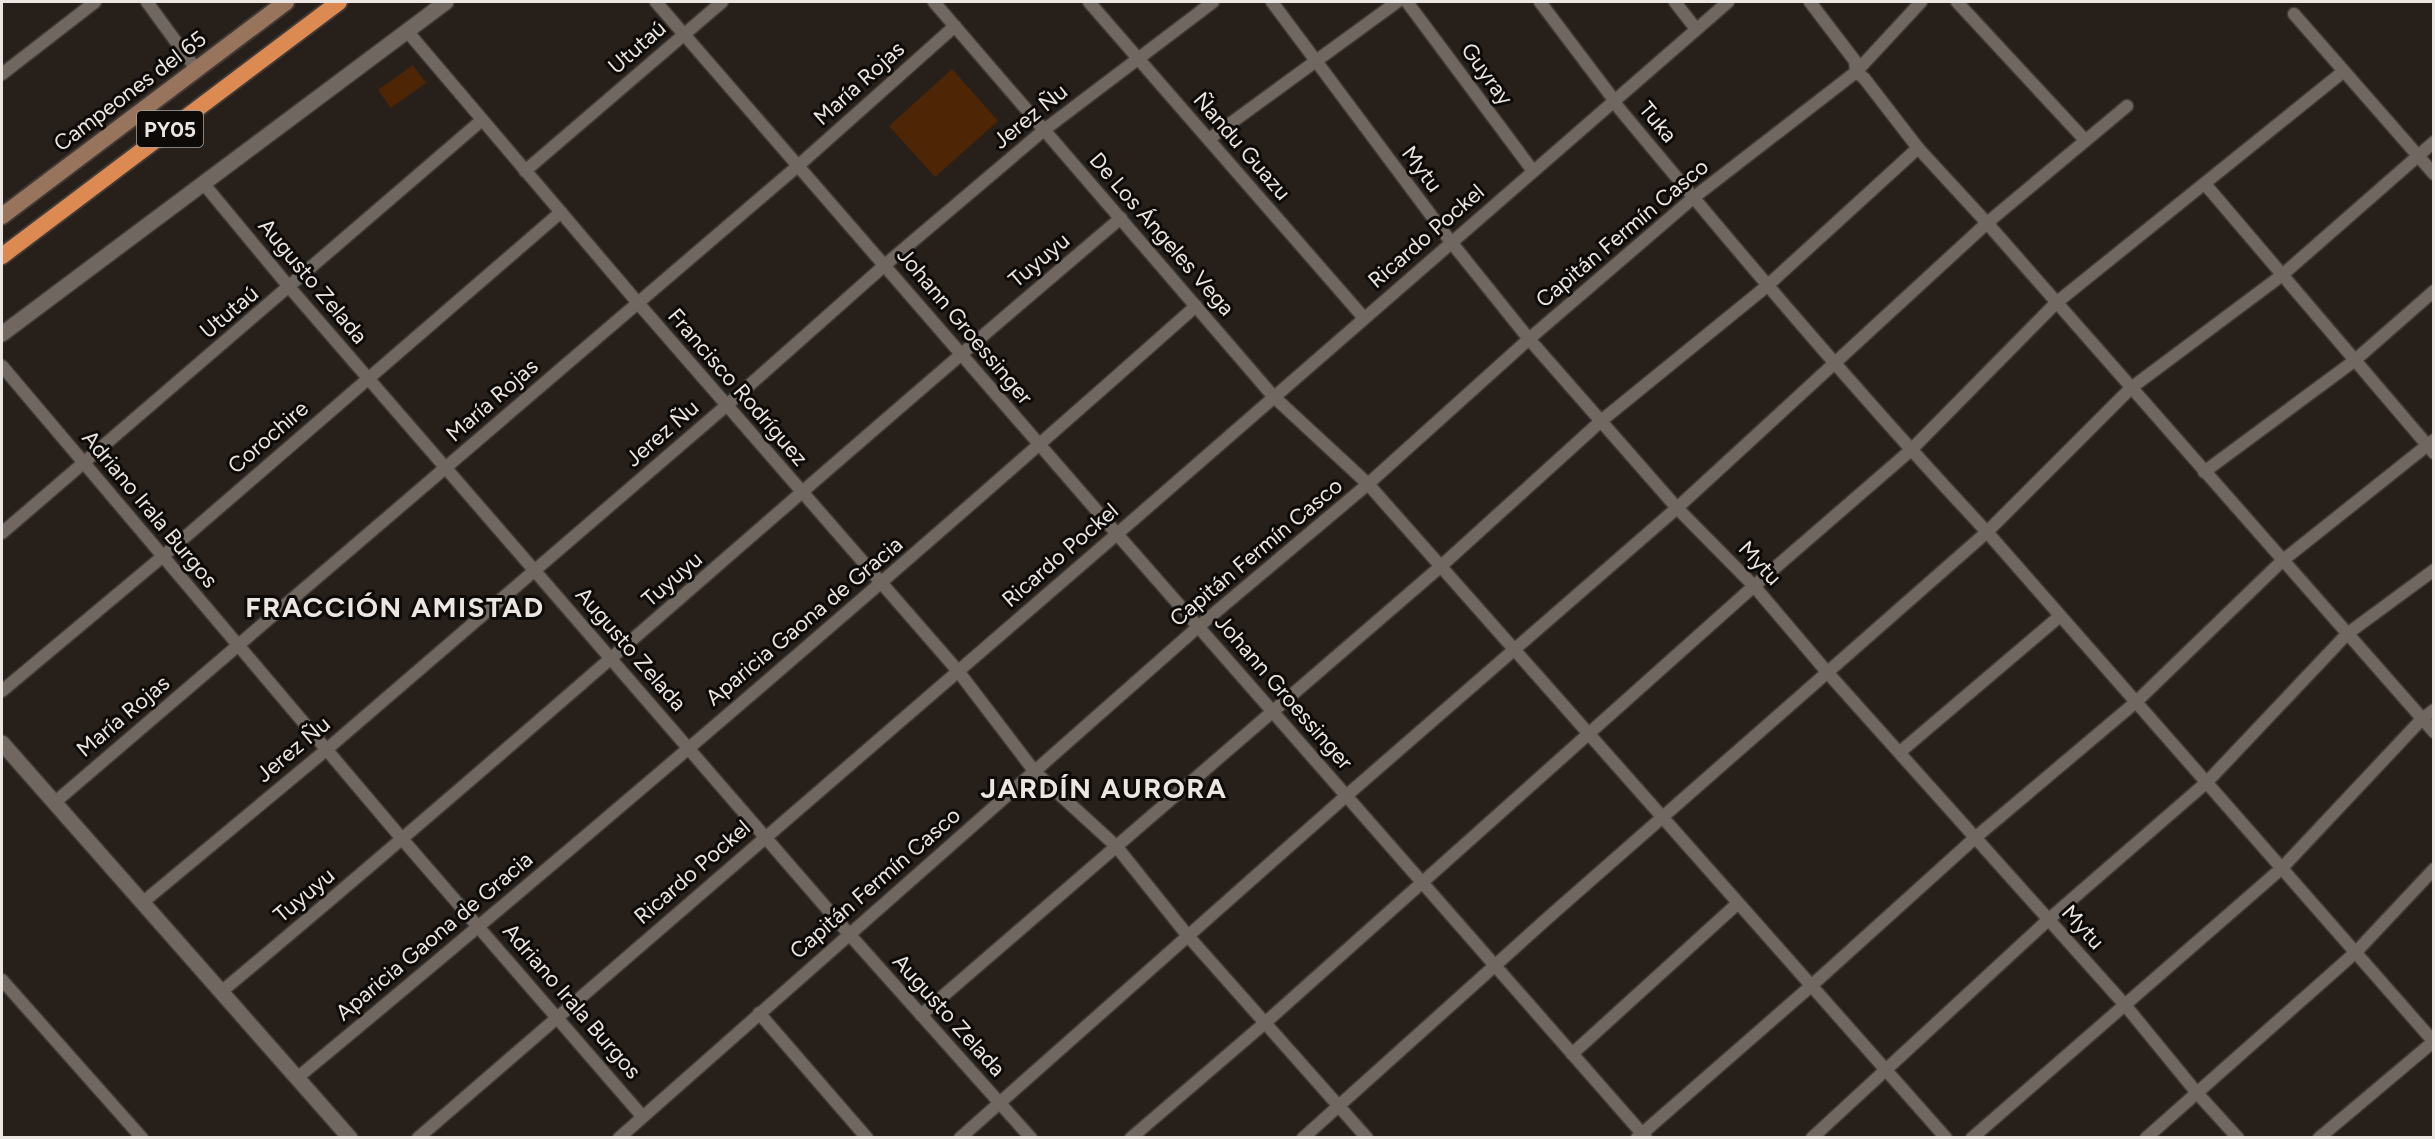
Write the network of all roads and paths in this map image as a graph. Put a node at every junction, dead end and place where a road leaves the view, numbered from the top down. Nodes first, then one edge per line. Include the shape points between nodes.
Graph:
1 (95, 2) edge
2 (147, 2) edge
3 (286, 2) edge
4 (339, 2) edge
5 (446, 2) edge
6 (656, 2) edge
7 (722, 2) edge
8 (934, 2) edge
9 (1089, 2) edge
10 (1213, 2) edge
11 (1272, 2) edge
12 (1397, 2) edge
13 (1407, 2) edge
14 (1540, 2) edge
15 (1675, 2) edge
16 (1728, 2) edge
17 (1810, 2) edge
18 (1921, 2) edge
19 (1957, 2) edge
20 (2294, 14) dead end
21 (955, 26) junction
22 (1696, 29) junction
23 (407, 31) junction
24 (684, 34) junction
25 (1138, 57) junction
26 (1316, 61) junction
27 (196, 69) junction
28 (2344, 70) junction
29 (1856, 72) junction
30 (2, 74) edge
31 (1614, 101) junction
32 (2127, 106) dead end
33 (482, 120) junction
34 (1044, 130) junction
35 (1209, 140) junction
36 (2085, 140) junction
37 (2433, 142) edge
38 (1918, 148) junction
39 (2418, 156) junction
40 (799, 165) junction
41 (525, 171) junction
42 (1533, 171) junction
43 (2433, 174) edge
44 (203, 183) junction
45 (2205, 184) junction
46 (1693, 198) junction
47 (561, 212) junction
48 (2, 216) edge
49 (1121, 218) junction
50 (1987, 223) junction
51 (1451, 242) junction
52 (2, 256) edge
53 (886, 264) junction
54 (2281, 276) junction
55 (1767, 286) junction
56 (290, 288) junction
57 (2433, 291) edge
58 (638, 303) junction
59 (2056, 303) junction
60 (1196, 306) junction
61 (1364, 318) junction
62 (2, 334) edge
63 (1529, 339) junction
64 (961, 353) junction
65 (2354, 361) junction
66 (1836, 362) junction
67 (2, 366) edge
68 (368, 378) junction
69 (2131, 388) junction
70 (1273, 396) junction
71 (727, 405) junction
72 (1601, 421) junction
73 (1040, 445) junction
74 (2431, 447) edge
75 (1911, 450) junction
76 (83, 464) junction
77 (447, 467) junction
78 (2204, 472) junction
79 (1368, 484) junction
80 (803, 494) junction
81 (1677, 508) junction
82 (1987, 532) junction
83 (2, 533) edge
84 (1117, 534) junction
85 (162, 557) junction
86 (2282, 561) junction
87 (1440, 567) junction
88 (535, 569) junction
89 (2433, 570) edge
90 (881, 584) junction
91 (1754, 586) junction
92 (2061, 616) junction
93 (1198, 627) junction
94 (2347, 634) junction
95 (238, 646) junction
96 (1514, 649) junction
97 (611, 660) junction
98 (958, 671) junction
99 (1827, 672) junction
100 (2, 691) edge
101 (2136, 702) junction
102 (2433, 710) edge
103 (1272, 711) junction
104 (2422, 719) junction
105 (2433, 732) edge
106 (1589, 733) junction
107 (2, 744) edge
108 (688, 748) junction
109 (326, 750) junction
110 (1900, 752) junction
111 (1035, 772) junction
112 (2207, 782) junction
113 (1346, 796) junction
114 (54, 803) junction
115 (1662, 817) junction
116 (765, 836) junction
117 (1976, 837) junction
118 (403, 840) junction
119 (1116, 846) junction
120 (2282, 868) junction
121 (2433, 869) edge
122 (1422, 883) junction
123 (142, 903) junction
124 (1737, 904) junction
125 (2048, 920) junction
126 (479, 927) junction
127 (849, 934) junction
128 (1188, 936) junction
129 (2356, 952) junction
130 (1496, 967) junction
131 (2, 980) edge
132 (1811, 986) junction
133 (221, 992) junction
134 (2125, 1005) junction
135 (759, 1013) junction
136 (921, 1014) junction
137 (559, 1016) junction
138 (1266, 1022) junction
139 (2433, 1042) edge
140 (1572, 1054) junction
141 (1884, 1070) junction
142 (297, 1078) junction
143 (2197, 1093) junction
144 (1000, 1103) junction
145 (1340, 1106) junction
146 (642, 1116) junction
147 (1641, 1136) edge
148 (142, 1137) edge
149 (350, 1137) edge
150 (418, 1137) edge
151 (619, 1137) edge
152 (867, 1137) edge
153 (960, 1137) edge
154 (1031, 1137) edge
155 (1131, 1137) edge
156 (1303, 1137) edge
157 (1367, 1137) edge
158 (1812, 1137) edge
159 (1946, 1137) edge
160 (1972, 1137) edge
161 (2146, 1137) edge
162 (2238, 1137) edge
163 (2319, 1137) edge

1 - 30 street
2 - 27 street
3 - 27 main road, Campeones del 65
4 - 52 highway, PY05
5 - 23 street
6 - 24 street, Johann Groessinger
7 - 24 street, Ututaú
8 - 21 street, De Los Ángeles Vega
9 - 25 street, Ñandu Guazu
10 - 25 street, Jerez Ñu
11 - 26 street, Mytu
12 - 26 street
13 - 42 street, Guyray
14 - 31 street, Tuka
15 - 22 street
16 - 22 street, Ricardo Pockel
17 - 29 street via 1855,61
18 - 29 street, Capitán Fermín Casco
19 - 36 street
20 - 28 street
21 - 34 street, De Los Ángeles Vega
21 - 40 street, María Rojas
22 - 31 street, Ricardo Pockel
23 - 33 street, Francisco Rodríguez
23 - 44 street
24 - 40 street, Johann Groessinger
24 - 41 street, Ututaú
25 - 34 street, Jerez Ñu
25 - 35 street, Ñandu Guazu
26 - 35 street
26 - 51 street, Mytu
27 - 48 main road, Campeones del 65
28 - 39 street
28 - 45 street
29 - 38 street
29 - 46 street, Capitán Fermín Casco
31 - 42 street, Ricardo Pockel
31 - 46 street, Tuka
32 - 36 street
33 - 41 street, Francisco Rodríguez
33 - 56 street, Ututaú
34 - 49 street, De Los Ángeles Vega
34 - 53 street, Jerez Ñu
35 - 61 street, Ñandu Guazu
36 - 50 street
37 - 39 street
38 - 50 street
38 - 55 street
39 - 43 street
39 - 54 street
40 - 53 street, Johann Groessinger
40 - 58 street, María Rojas
41 - 47 street, Francisco Rodríguez
42 - 51 street, Ricardo Pockel
44 - 56 street, Augusto Zelada
44 - 62 street
45 - 54 street
45 - 59 street
46 - 55 street, Tuka
46 - 63 street, Capitán Fermín Casco
47 - 58 street, Francisco Rodríguez
47 - 68 street, Corochire
49 - 60 street, De Los Ángeles Vega
49 - 64 street, Tuyuyu
50 - 59 street
50 - 66 street
51 - 61 street, Ricardo Pockel
51 - 63 street, Mytu
53 - 64 street, Johann Groessinger
53 - 71 street, Jerez Ñu
54 - 65 street
54 - 69 street
55 - 66 street, Tuka
55 - 72 street
56 - 68 street, Augusto Zelada
56 - 76 street, Ututaú
57 - 65 street
58 - 71 street, Francisco Rodríguez
58 - 77 street, María Rojas
59 - 69 street
59 - 75 street
60 - 70 street, De Los Ángeles Vega
60 - 73 street, Aparicia Gaona de Gracia
61 - 70 street, Ricardo Pockel
63 - 72 street, Mytu
63 - 79 street, Capitán Fermín Casco
64 - 73 street, Johann Groessinger
64 - 80 street, Tuyuyu
65 - 74 street
65 - 78 street
66 - 75 street, Tuka
66 - 81 street
67 - 76 street, Adriano Irala Burgos
68 - 77 street, Augusto Zelada
68 - 85 street, Corochire
69 - 78 street
69 - 82 street
70 - 79 street, De Los Ángeles Vega
70 - 84 street, Ricardo Pockel
71 - 80 street, Francisco Rodríguez
71 - 88 street, Jerez Ñu
72 - 81 street, Mytu
72 - 87 street
73 - 84 street, Johann Groessinger
73 - 90 street, Aparicia Gaona de Gracia
74 - 86 street
75 - 82 street, Tuka
75 - 91 street
76 - 83 street, Ututaú
76 - 85 street, Adriano Irala Burgos
77 - 88 street, Augusto Zelada
77 - 95 street, María Rojas
78 - 86 street
79 - 87 street, De Los Ángeles Vega
79 - 93 street, Capitán Fermín Casco
80 - 90 street, Francisco Rodríguez
80 - 97 street, Tuyuyu
81 - 91 street, Mytu
81 - 96 street
82 - 92 street, Tuka
82 - 99 street
84 - 93 street, Johann Groessinger
84 - 98 street, Ricardo Pockel
85 - 95 street, Adriano Irala Burgos
85 - 100 street, Corochire
86 - 94 street
86 - 101 street
87 - 96 street, De Los Ángeles Vega
87 - 103 street
88 - 97 street, Augusto Zelada
88 - 109 street, Jerez Ñu
89 - 94 street
90 - 98 street, Francisco Rodríguez
90 - 108 street, Aparicia Gaona de Gracia
91 - 99 street, Mytu
91 - 106 street
92 - 101 street, Tuka
92 - 110 street
93 - 103 street, Johann Groessinger
93 - 111 street, Capitán Fermín Casco
94 - 104 street
94 - 112 street
95 - 109 street, Adriano Irala Burgos
95 - 114 street, María Rojas
96 - 106 street, De Los Ángeles Vega
96 - 113 street
97 - 108 street, Augusto Zelada
97 - 118 street, Tuyuyu
98 - 111 street, Francisco Rodríguez
98 - 116 street, Ricardo Pockel
99 - 110 street, Mytu
99 - 115 street
101 - 112 street, Tuka
101 - 117 street
102 - 104 street
103 - 113 street, Johann Groessinger
103 - 119 street
104 - 105 street
104 - 120 street
106 - 115 street, De Los Ángeles Vega
106 - 122 street
107 - 114 street
108 - 116 street, Augusto Zelada
108 - 126 street, Aparicia Gaona de Gracia
109 - 118 street, Adriano Irala Burgos
109 - 123 street, Jerez Ñu
110 - 117 street, Mytu
111 - 119 street, Francisco Rodríguez
111 - 127 street, Capitán Fermín Casco
112 - 120 street, Tuka
112 - 125 street
113 - 122 street, Johann Groessinger
113 - 128 street
114 - 123 street
115 - 124 street, De Los Ángeles Vega
115 - 130 street
116 - 127 street, Augusto Zelada
116 - 137 street, Ricardo Pockel
117 - 125 street, Mytu
117 - 132 street
118 - 126 street, Adriano Irala Burgos
118 - 133 street, Tuyuyu
119 - 128 street, Francisco Rodríguez
119 - 136 street
120 - 129 street, Tuka
120 - 134 street
121 - 129 street
122 - 130 street, Johann Groessinger
122 - 138 street
123 - 133 street
124 - 132 street, De Los Ángeles Vega
124 - 140 street
125 - 134 street, Mytu
125 - 141 street
126 - 137 street, Adriano Irala Burgos
126 - 142 street, Aparicia Gaona de Gracia
127 - 135 street, Capitán Fermín Casco
127 - 136 street, Augusto Zelada
128 - 138 street, Francisco Rodríguez
128 - 144 street
129 - 139 street, Tuka
129 - 143 street
130 - 140 street, Johann Groessinger
130 - 145 street
131 - 148 street
132 - 141 street, De Los Ángeles Vega
132 - 147 street
133 - 142 street
134 - 143 street, Mytu
134 - 160 street
135 - 146 street, Capitán Fermín Casco
135 - 152 street
136 - 144 street, Augusto Zelada
137 - 146 street, Adriano Irala Burgos
137 - 150 street, Ricardo Pockel
138 - 145 street, Francisco Rodríguez
138 - 155 street
139 - 163 street
140 - 147 street, Johann Groessinger
141 - 158 street
141 - 159 street, De Los Ángeles Vega
142 - 149 street
143 - 161 street
143 - 162 street, Mytu
144 - 153 street
144 - 154 street, Augusto Zelada
145 - 156 street
145 - 157 street, Francisco Rodríguez
146 - 151 street, Capitán Fermín Casco

